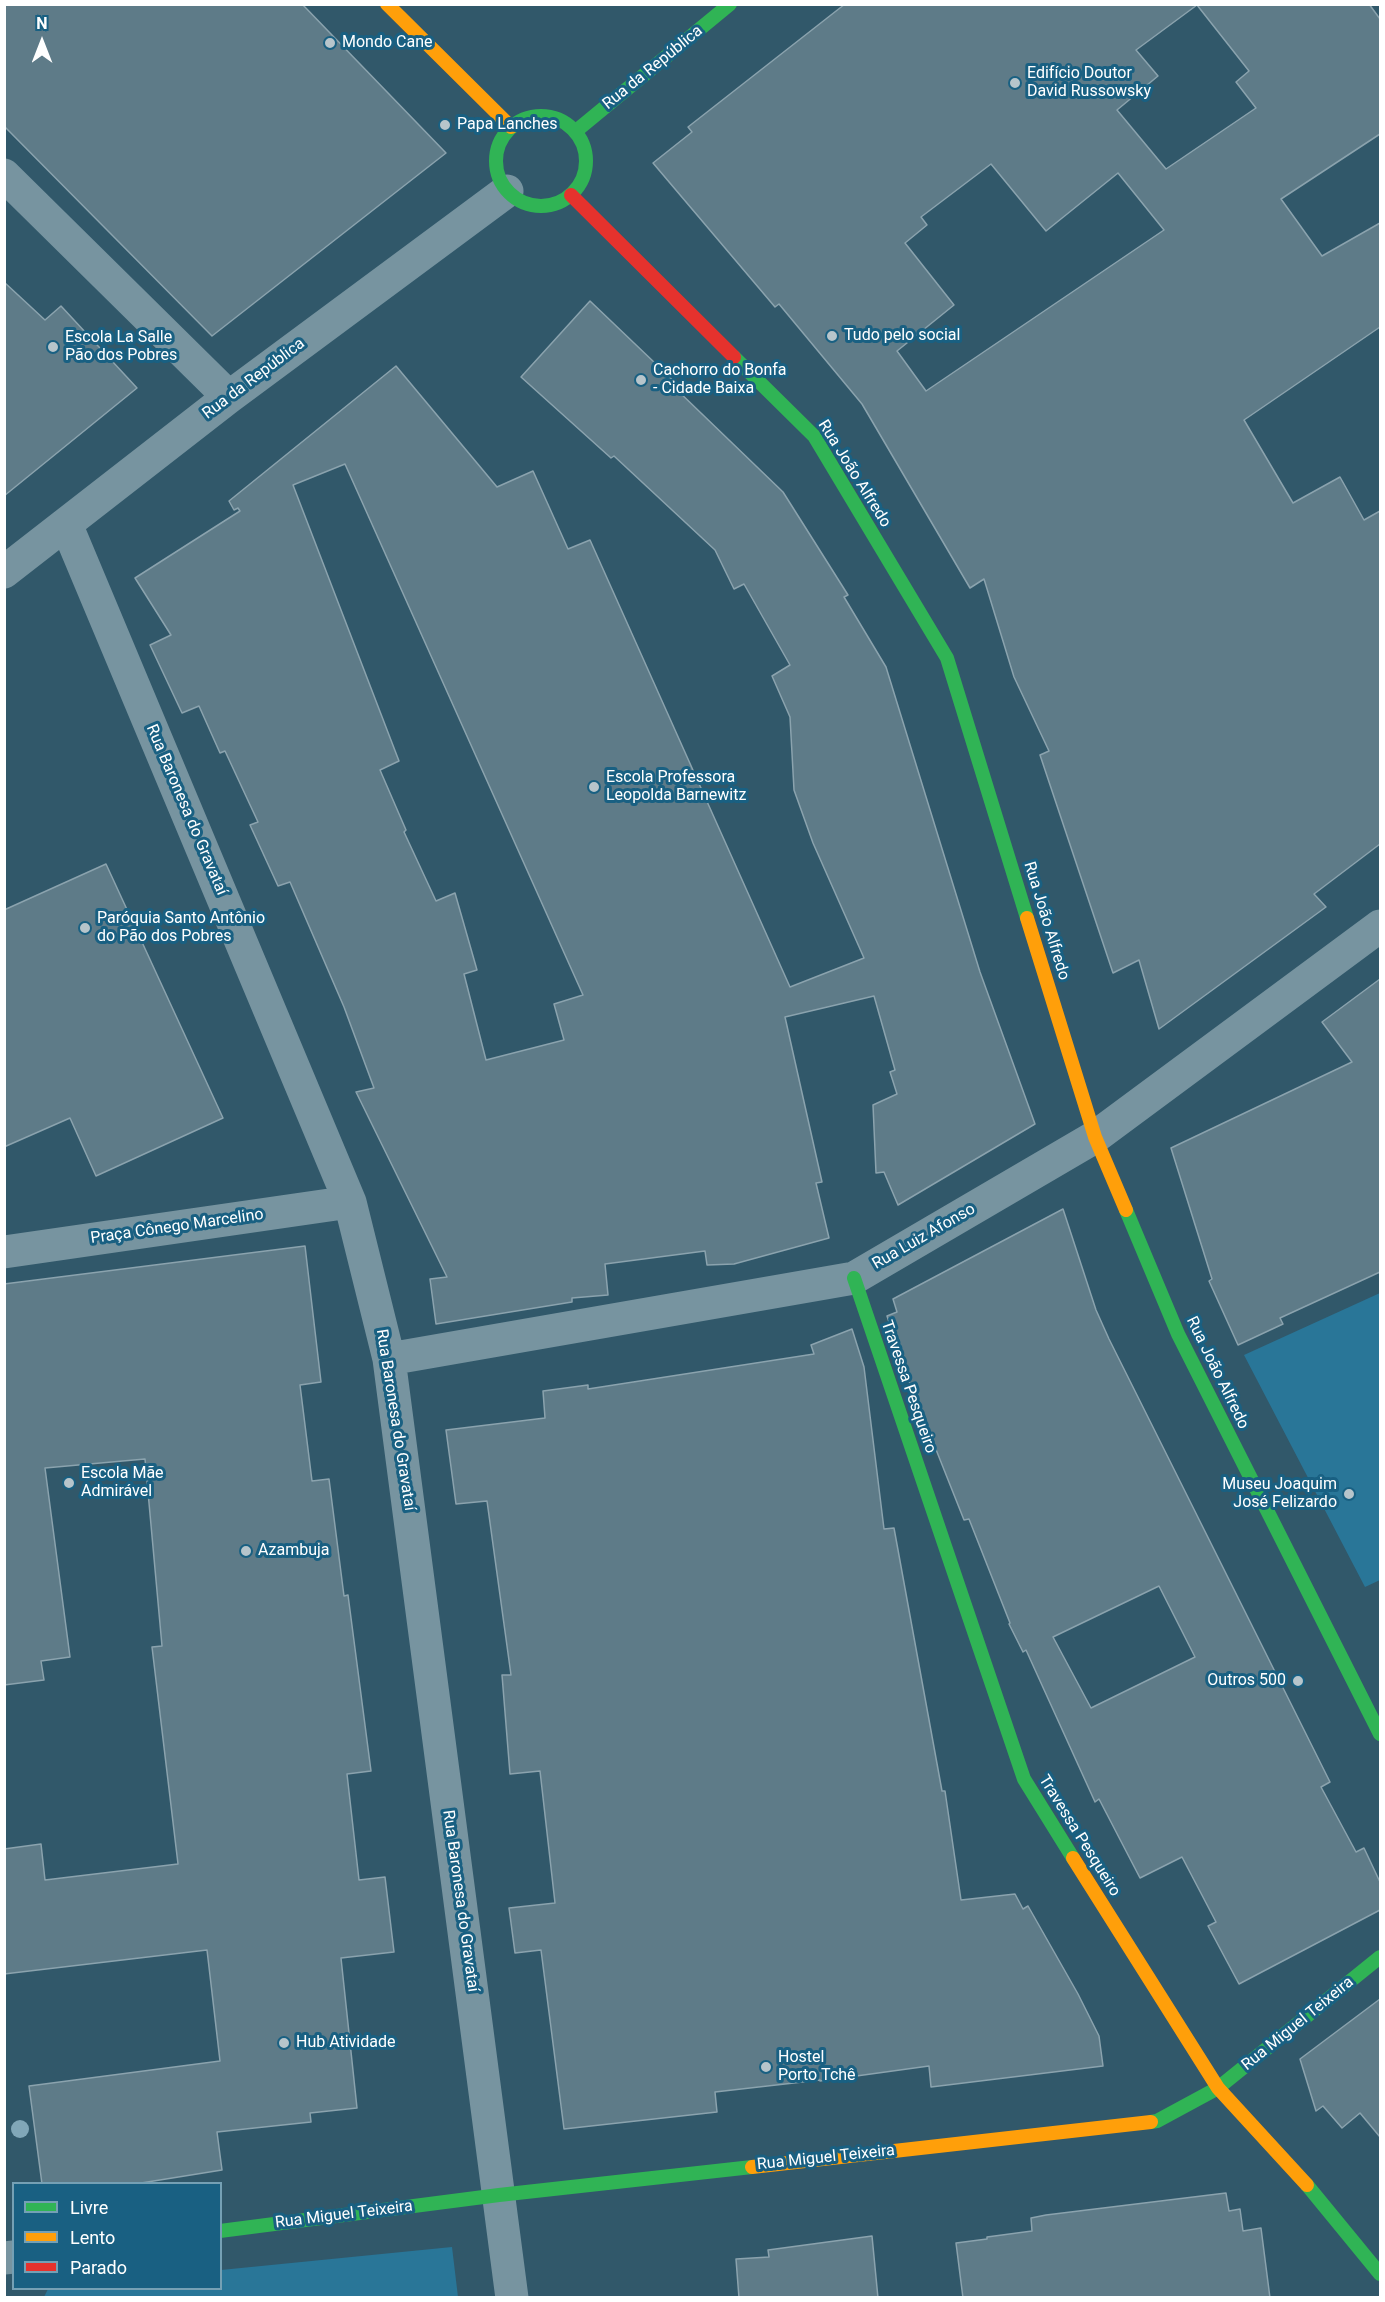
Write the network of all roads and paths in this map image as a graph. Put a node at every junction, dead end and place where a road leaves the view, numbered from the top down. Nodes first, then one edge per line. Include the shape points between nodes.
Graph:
1 (387, 4) edge
2 (730, 4) edge
3 (511, 127) junction
4 (576, 131) junction
5 (4, 175) edge
6 (507, 191) junction
7 (571, 195) junction
8 (229, 397) junction
9 (66, 524) junction
10 (4, 572) edge
11 (1380, 926) edge
12 (1095, 1137) junction
13 (350, 1202) junction
14 (4, 1252) edge
15 (854, 1278) junction
16 (388, 1359) junction
17 (1380, 1734) edge
18 (1380, 1957) edge
19 (1218, 2088) junction
20 (499, 2195) junction
21 (222, 2231) edge
22 (1380, 2274) edge
23 (512, 2298) edge

1 - 3 street
2 - 4 street, Rua da República
3 - 4 street via 527,118 544,116 562,120
3 - 6 street via 496,158 498,176
4 - 7 street via 587,164 582,181
5 - 8 street
6 - 7 street via 538,206 556,204
6 - 8 street, Rua da República
7 - 12 street, Rua João Alfredo via 814,436 947,658
8 - 9 street, Rua da República
9 - 10 street, Rua da República
9 - 13 street, Rua Baronesa do Gravataí
11 - 12 street, Rua Luiz Afonso
12 - 15 street, Rua Luiz Afonso
12 - 17 street, Rua João Alfredo via 1178,1334
13 - 14 street, Praça Cônego Marcelino
13 - 16 street, Rua Baronesa do Gravataí
15 - 16 street, Rua Luiz Afonso
15 - 19 street, Travessa Pesqueiro via 1024,1779
16 - 20 street, Rua Baronesa do Gravataí
18 - 19 street, Rua Miguel Teixeira
19 - 20 street, Rua Miguel Teixeira via 1157,2121
19 - 22 street, Travessa Pesqueiro via 1317,2196
20 - 21 street, Rua Miguel Teixeira
20 - 23 street, Rua Baronesa do Gravataí

